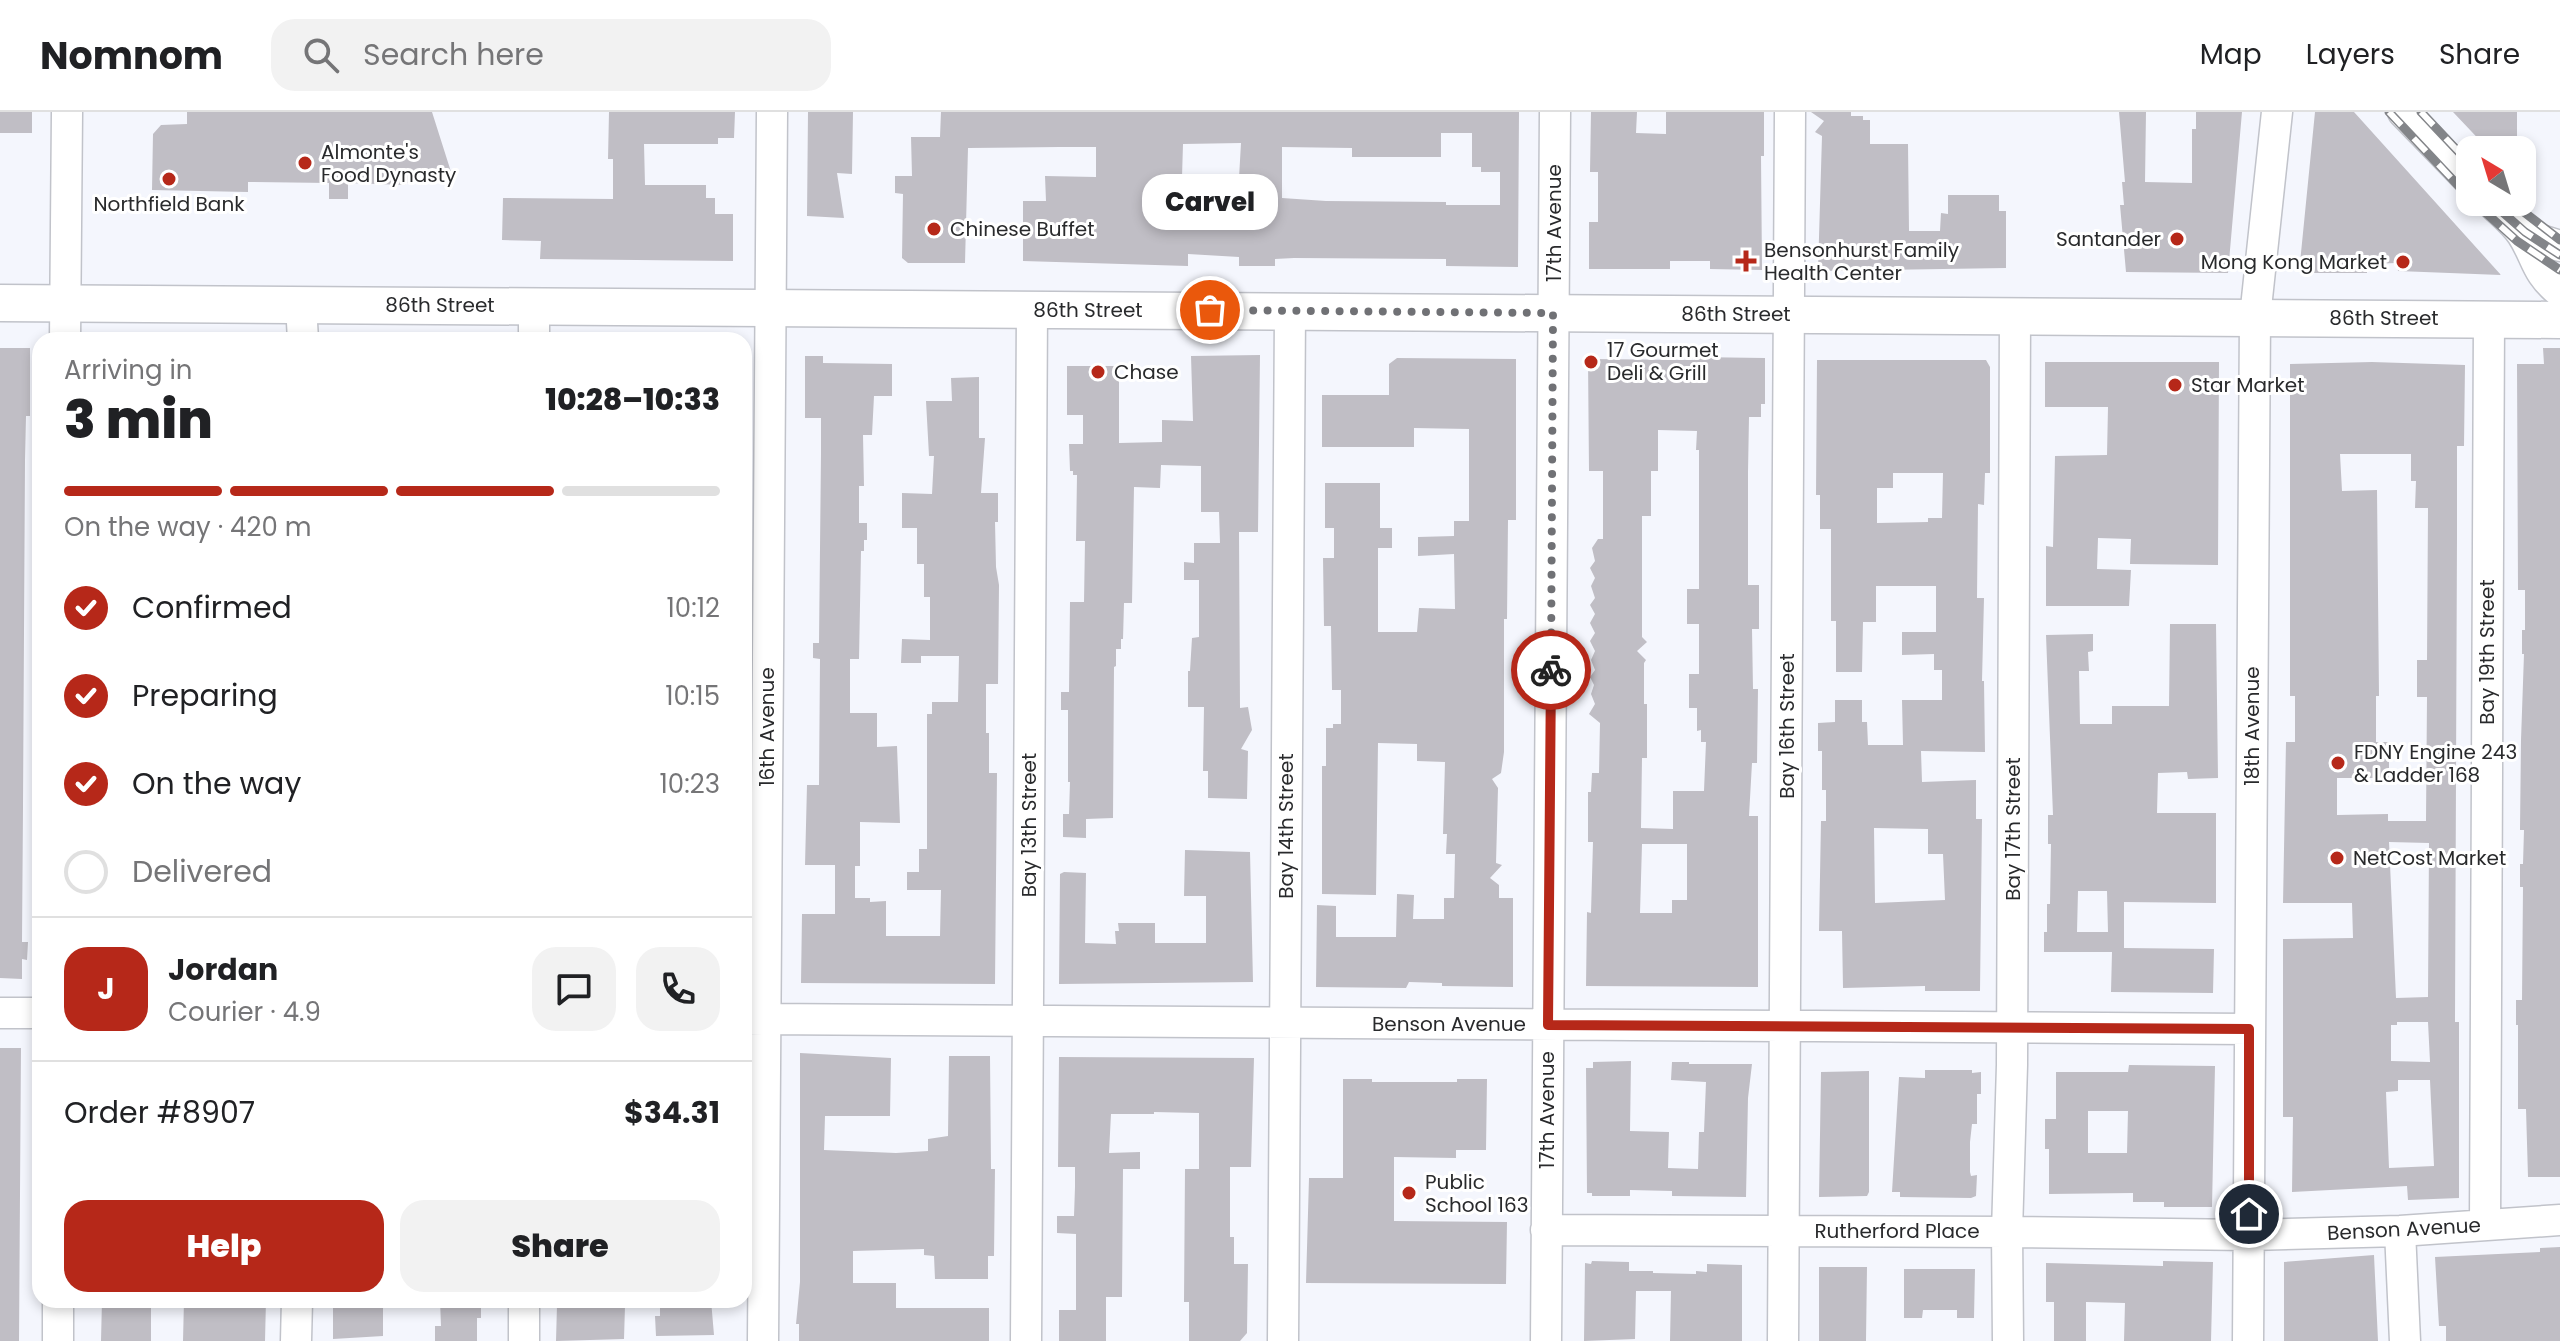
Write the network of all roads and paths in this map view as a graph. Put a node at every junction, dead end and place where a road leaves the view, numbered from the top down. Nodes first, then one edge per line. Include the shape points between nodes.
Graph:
1 (67, 112) edge
2 (772, 112) edge
3 (1555, 112) edge
4 (1790, 112) edge
5 (2277, 112) edge
6 (2403, 112) edge
7 (2456, 167) edge
8 (2505, 216) edge
9 (2522, 234) junction
10 (2560, 246) edge
11 (2560, 292) edge
12 (0, 303) edge
13 (65, 303) junction
14 (770, 308) junction
15 (1032, 309) junction
16 (1290, 311) junction
17 (1553, 313) junction
18 (1790, 314) junction
19 (2015, 316) junction
20 (2255, 317) junction
21 (2489, 319) junction
22 (2560, 320) edge
23 (302, 322) edge
24 (534, 323) edge
25 (65, 332) edge
26 (0, 1013) edge
27 (32, 1013) edge
28 (754, 1019) edge
29 (1028, 1021) junction
30 (1285, 1023) junction
31 (1548, 1025) junction
32 (1785, 1027) junction
33 (2013, 1028) junction
34 (2249, 1029) junction
35 (2560, 1220) edge
36 (2485, 1225) junction
37 (1546, 1230) junction
38 (1784, 1230) junction
39 (2400, 1231) junction
40 (2007, 1232) junction
41 (2248, 1235) junction
42 (58, 1308) edge
43 (297, 1308) edge
44 (524, 1308) edge
45 (58, 1341) edge
46 (296, 1341) edge
47 (524, 1341) edge
48 (763, 1341) edge
49 (1026, 1341) edge
50 (1283, 1341) edge
51 (1546, 1341) edge
52 (1783, 1341) edge
53 (2008, 1341) edge
54 (2248, 1341) edge
55 (2405, 1341) edge

1 - 13 street
2 - 14 street, 16th Avenue
3 - 17 street, 17th Avenue
4 - 18 street, Bay 16th Street
5 - 20 street, 18th Avenue
6 - 7 street
8 - 9 street
9 - 10 street
9 - 11 street via 2534,261
12 - 13 main road, 86th Street
13 - 23 main road, 86th Street
13 - 25 street
14 - 15 main road, 86th Street
14 - 24 main road, 86th Street
14 - 28 street, 16th Avenue
15 - 16 main road, 86th Street
15 - 29 street, Bay 13th Street
16 - 17 main road, 86th Street
16 - 30 street, Bay 14th Street
17 - 18 main road, 86th Street
17 - 31 street, 17th Avenue
18 - 19 main road, 86th Street
18 - 32 street, Bay 16th Street
19 - 20 main road, 86th Street
19 - 33 street, Bay 17th Street
20 - 21 main road, 86th Street
20 - 34 street, 18th Avenue
21 - 22 main road, 86th Street
21 - 36 street, Bay 19th Street
23 - 24 main road, 86th Street
26 - 27 street
28 - 29 street, Benson Avenue
28 - 48 street, 16th Avenue
29 - 30 street, Benson Avenue
29 - 49 street, Bay 13th Street
30 - 31 street, Benson Avenue
30 - 50 street, Bay 14th Street
31 - 32 street, Benson Avenue
31 - 37 street, 17th Avenue
32 - 33 street, Benson Avenue
32 - 38 street, Bay 16th Street
33 - 34 street, Benson Avenue
33 - 40 street, Bay 17th Street
34 - 41 street, 18th Avenue
35 - 36 street, Benson Avenue
36 - 39 street, Benson Avenue
37 - 38 street, Rutherford Place
37 - 51 street, 17th Avenue
38 - 40 street, Rutherford Place
38 - 52 street, Bay 16th Street
39 - 41 street, Benson Avenue
39 - 55 street
40 - 41 street, Rutherford Place
40 - 53 street, Bay 17th Street
41 - 54 street, 18th Avenue
42 - 45 street
43 - 46 street
44 - 47 street

